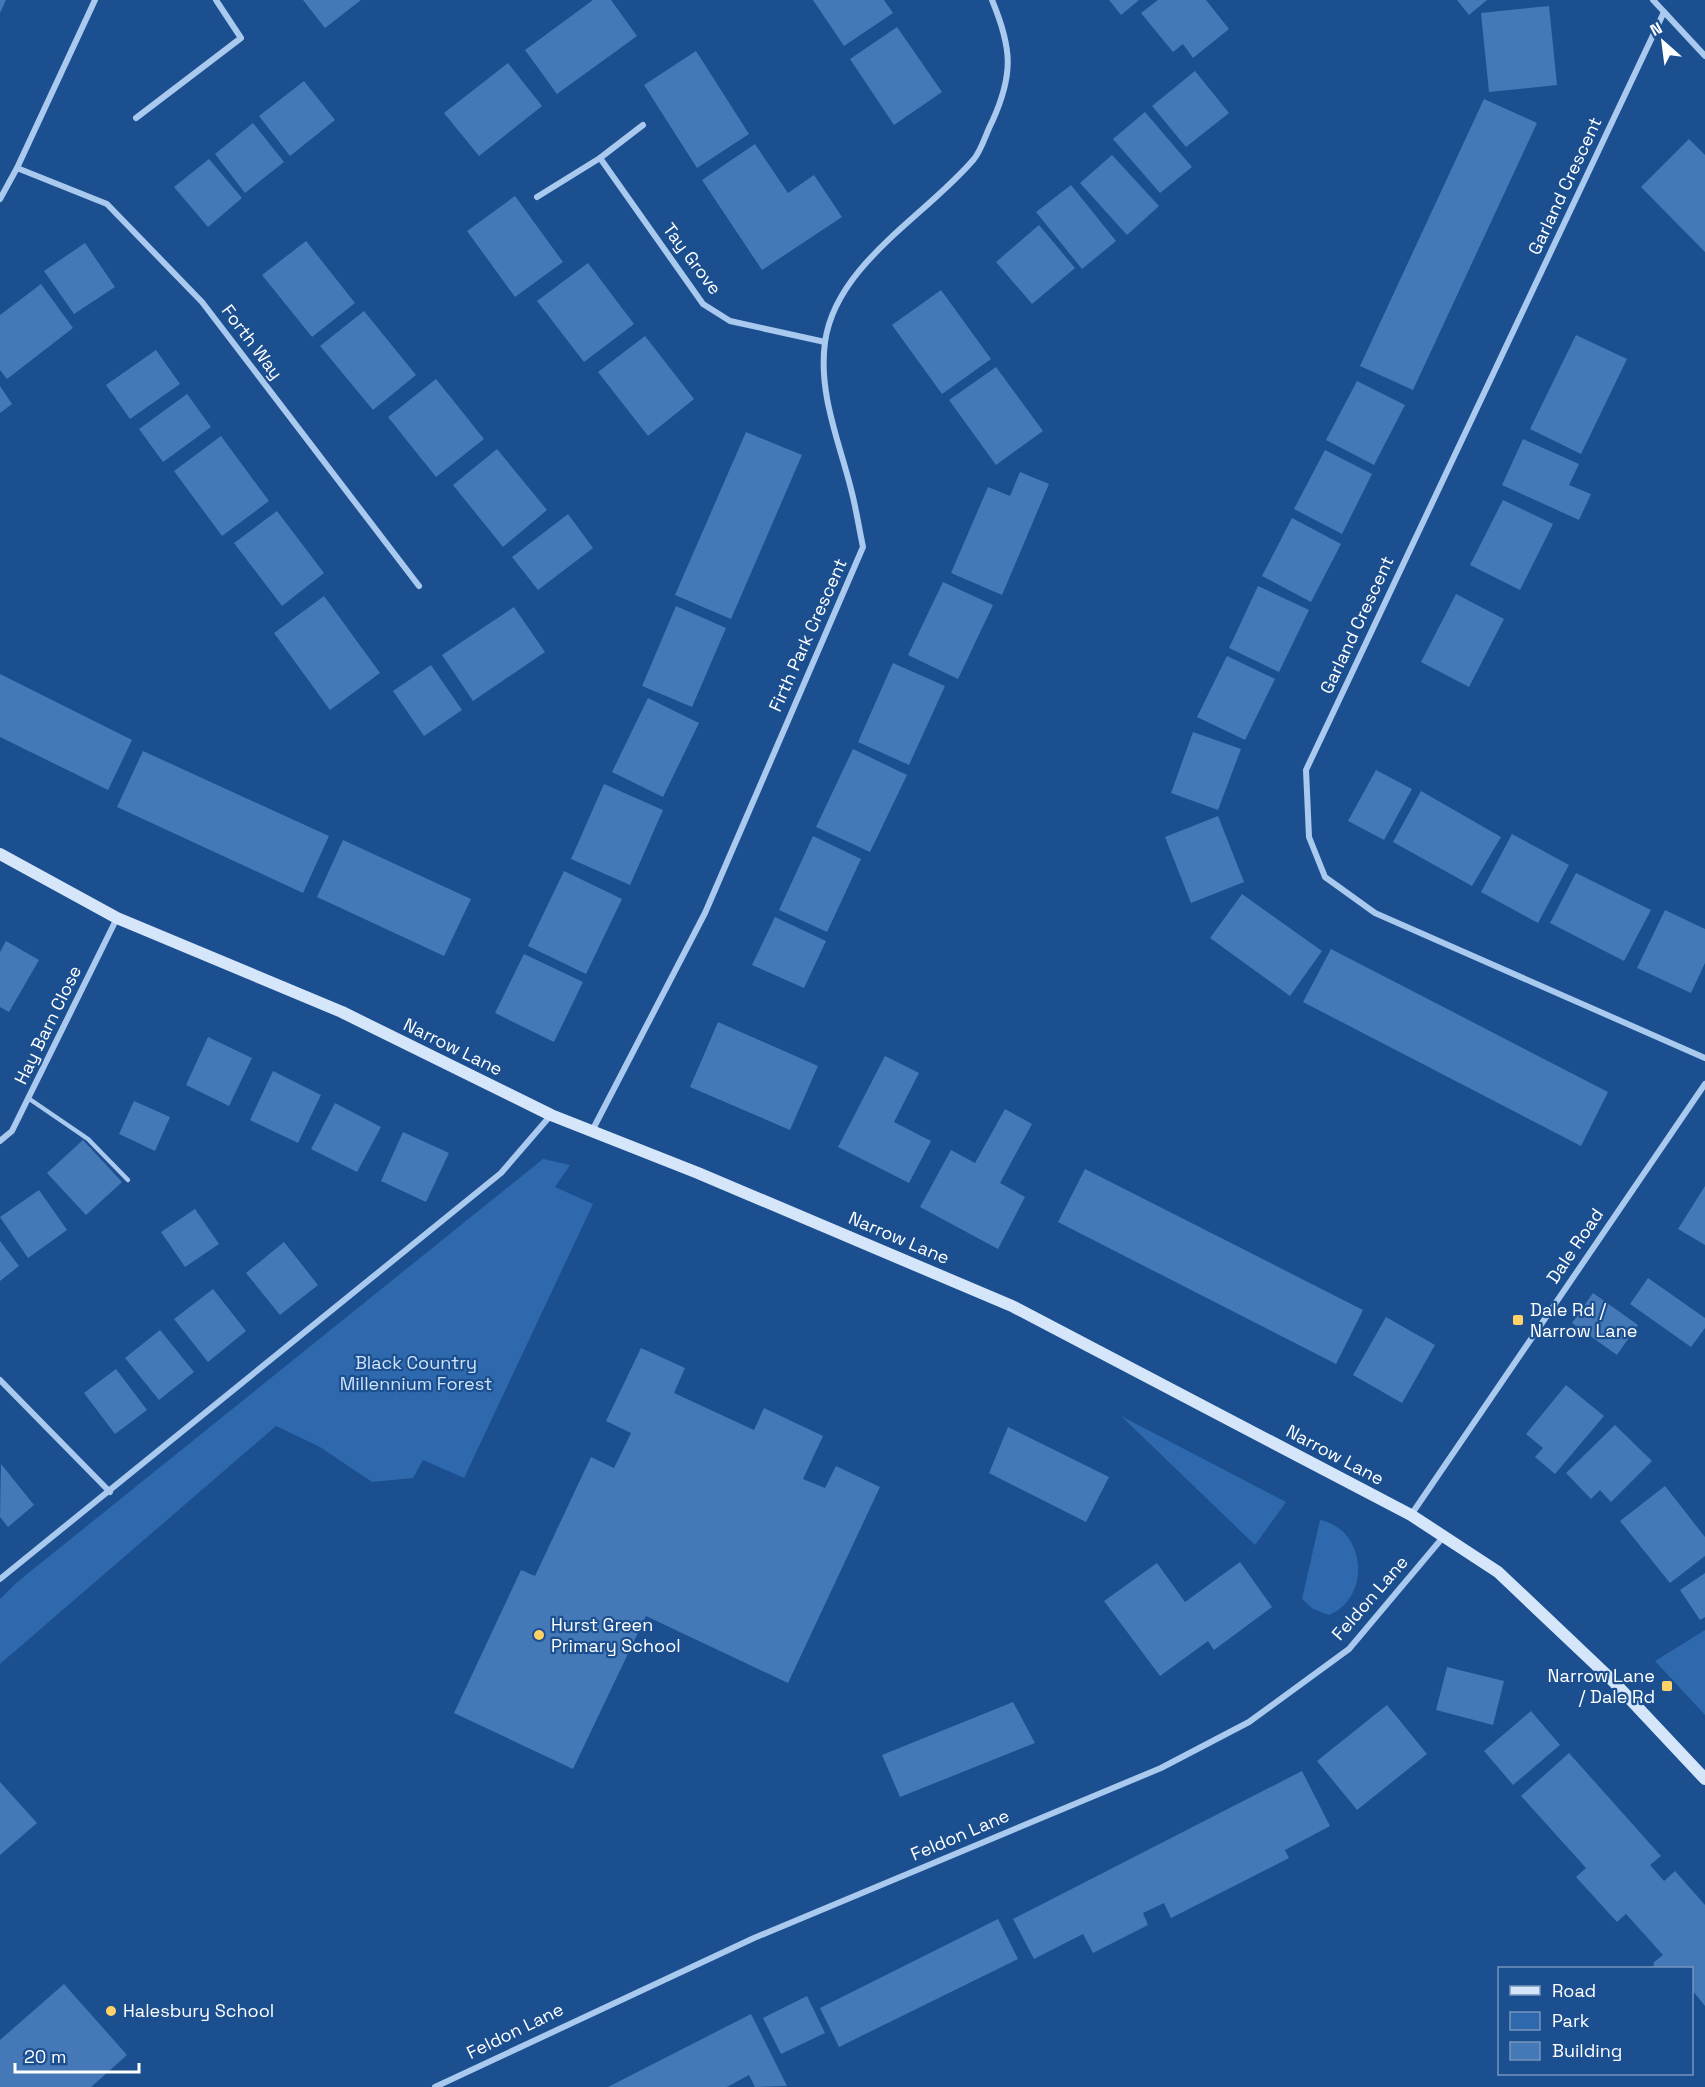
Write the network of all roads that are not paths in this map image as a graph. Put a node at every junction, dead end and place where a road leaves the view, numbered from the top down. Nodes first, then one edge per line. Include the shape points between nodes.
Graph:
1 (94, 0) edge
2 (216, 0) edge
3 (992, 0) edge
4 (1653, 0) edge
5 (1664, 12) junction
6 (1705, 56) edge
7 (136, 118) dead end
8 (643, 125) dead end
9 (600, 158) junction
10 (17, 168) junction
11 (537, 197) dead end
12 (0, 199) edge
13 (825, 342) junction
14 (418, 586) dead end
15 (0, 854) edge
16 (117, 918) junction
17 (1705, 1058) edge
18 (1705, 1084) edge
19 (28, 1098) junction
20 (551, 1115) junction
21 (592, 1131) junction
22 (0, 1141) edge
23 (128, 1180) dead end
24 (0, 1380) edge
25 (110, 1492) junction
26 (1411, 1515) junction
27 (1445, 1536) junction
28 (0, 1579) edge
29 (1705, 1779) edge
30 (435, 2087) edge

1 - 10 street
2 - 7 street via 241,38
3 - 13 street, Firth Park Crescent via 1004,30 1010,61 1006,86 975,157 866,262 837,300
4 - 5 street
5 - 6 street
5 - 17 street, Garland Crescent via 1305,770 1309,837 1324,877 1375,913
8 - 9 street
9 - 11 street
9 - 13 street, Tay Grove via 703,303 729,321
10 - 12 street
10 - 14 street, Forth Way via 107,204 202,302
13 - 21 street, Firth Park Crescent via 823,387 863,547 705,913
15 - 16 main road, Narrow Lane
16 - 19 street, Hay Barn Close
16 - 20 main road, Narrow Lane via 342,1012
18 - 26 street, Dale Road
19 - 22 street, Hay Barn Close via 12,1131
19 - 23 lane via 88,1138
20 - 21 main road, Narrow Lane
20 - 25 street via 501,1173
21 - 26 main road, Narrow Lane via 1012,1306
24 - 25 street
25 - 28 street
26 - 27 main road, Narrow Lane
27 - 29 main road, Narrow Lane via 1498,1572 1612,1680
27 - 30 street, Feldon Lane via 1349,1649 1249,1722 1161,1768 754,1938

